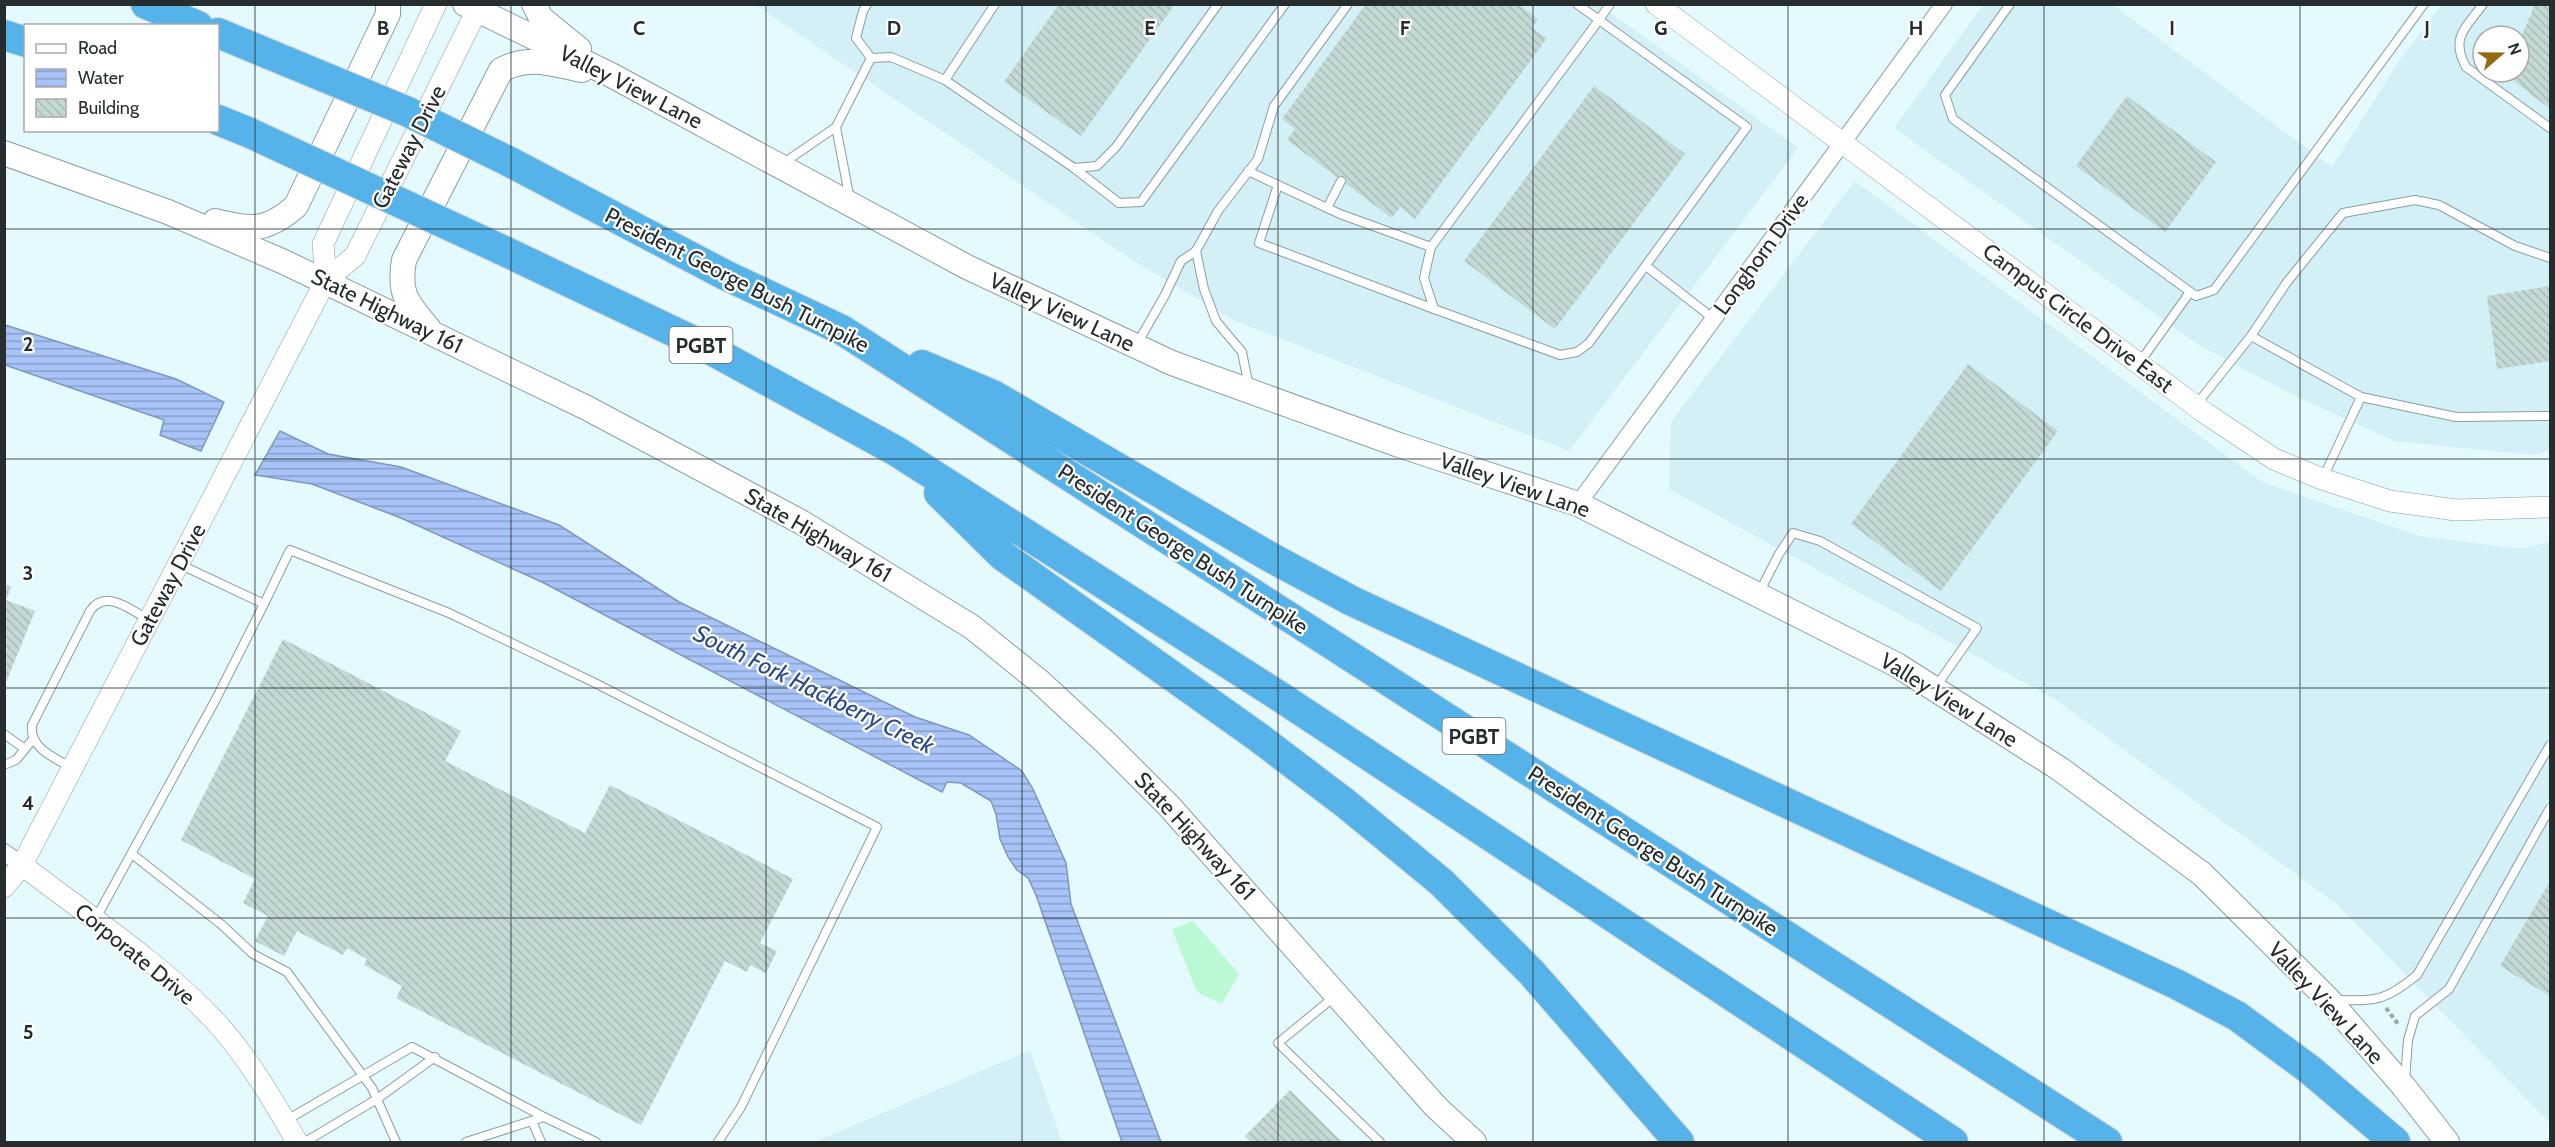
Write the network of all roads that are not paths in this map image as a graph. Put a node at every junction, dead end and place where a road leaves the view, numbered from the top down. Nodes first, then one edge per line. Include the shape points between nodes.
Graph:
1 (146, 4) edge
2 (388, 4) edge
3 (436, 4) edge
4 (534, 4) edge
5 (867, 4) edge
6 (995, 4) edge
7 (1218, 4) edge
8 (1285, 4) edge
9 (1348, 4) edge
10 (1577, 4) edge
11 (1610, 4) edge
12 (1656, 4) edge
13 (1944, 4) edge
14 (2010, 4) edge
15 (2424, 4) edge
16 (2483, 4) edge
17 (474, 6) edge
18 (1599, 20) junction
19 (193, 24) edge
20 (219, 33) edge
21 (4, 35) edge
22 (24, 41) edge
23 (871, 58) junction
24 (611, 75) junction
25 (945, 80) junction
26 (352, 89) junction
27 (219, 120) edge
28 (836, 127) junction
29 (2550, 128) edge
30 (1842, 142) junction
31 (4, 153) edge
32 (780, 165) junction
33 (1074, 168) junction
34 (1248, 171) junction
35 (1341, 181) dead end
36 (1278, 185) junction
37 (851, 204) junction
38 (1327, 208) junction
39 (168, 212) junction
40 (1431, 247) junction
41 (1196, 251) junction
42 (2550, 258) edge
43 (1646, 266) junction
44 (326, 280) junction
45 (2190, 292) junction
46 (1434, 309) junction
47 (1714, 319) junction
48 (842, 330) junction
49 (433, 333) junction
50 (2251, 336) junction
51 (1135, 346) junction
52 (2139, 363) junction
53 (1250, 391) junction
54 (2361, 397) junction
55 (2196, 405) junction
56 (2550, 416) edge
57 (896, 451) junction
58 (2322, 479) junction
59 (1578, 504) junction
60 (2550, 507) edge
61 (179, 564) junction
62 (1759, 594) junction
63 (264, 604) junction
64 (150, 620) junction
65 (1934, 689) junction
66 (4, 735) edge
67 (33, 739) junction
68 (2550, 745) edge
69 (25, 749) junction
70 (4, 765) edge
71 (72, 769) junction
72 (2550, 807) edge
73 (4, 852) edge
74 (132, 854) junction
75 (22, 865) junction
76 (4, 887) edge
77 (95, 920) junction
78 (1337, 994) junction
79 (2328, 999) junction
80 (435, 1057) junction
81 (364, 1076) junction
82 (2404, 1087) junction
83 (377, 1099) junction
84 (544, 1117) junction
85 (285, 1121) junction
86 (532, 1121) junction
87 (297, 1143) edge
88 (305, 1143) edge
89 (396, 1143) edge
90 (466, 1143) edge
91 (541, 1143) edge
92 (596, 1143) edge
93 (718, 1143) edge
94 (1380, 1143) edge
95 (1474, 1143) edge
96 (1679, 1143) edge
97 (1953, 1143) edge
98 (2106, 1143) edge
99 (2395, 1143) edge
100 (2447, 1143) edge

1 - 19 highway
2 - 26 main road via 388,14
3 - 44 street, Gateway Drive via 323,244
4 - 24 main road via 541,18
5 - 23 lane via 856,38
6 - 25 lane
7 - 33 lane via 1116,147 1097,166
8 - 33 lane via 1141,202 1119,203
9 - 34 lane via 1274,106 1258,159
10 - 18 lane
11 - 18 lane
12 - 30 street, Campus Circle Drive East
13 - 30 street, Longhorn Drive
14 - 45 lane via 1946,95 1953,119
15 - 45 lane via 2214,290 2196,296
16 - 29 lane via 2460,35 2458,51 2466,67
17 - 24 main road, Valley View Lane
17 - 44 street, Gateway Drive via 355,256
18 - 40 lane
18 - 43 lane via 1747,128
20 - 26 highway, President George Bush Turnpike / PGBT, bridge
21 - 22 highway
23 - 25 lane via 891,57
23 - 28 lane
24 - 32 main road, Valley View Lane
24 - 49 main road via 528,60 501,70 404,260 401,279 405,298
25 - 33 lane
26 - 39 main road via 296,206 282,218 252,229
26 - 48 highway, President George Bush Turnpike / PGBT, bridge via 510,162 725,275
27 - 57 highway, PGBT, bridge via 704,346
28 - 32 lane
28 - 37 lane
30 - 47 street, Longhorn Drive
30 - 52 street, Campus Circle Drive East
31 - 39 main road, State Highway 161
32 - 37 main road, Valley View Lane
34 - 36 lane
34 - 41 lane via 1218,211
35 - 38 lane
36 - 38 lane
36 - 46 lane via 1258,243
37 - 51 main road, Valley View Lane via 967,267
38 - 40 lane
39 - 44 main road, State Highway 161
40 - 46 lane via 1424,278
41 - 51 lane via 1181,261
41 - 53 lane via 1216,321 1242,352
42 - 50 lane via 2515,246 2439,205 2415,200 2343,213 2287,282
43 - 46 lane via 1589,343 1577,352 1560,355
43 - 47 lane
44 - 49 main road, State Highway 161
44 - 61 street, Gateway Drive
45 - 52 lane
47 - 59 street, Longhorn Drive
48 - 98 highway, President George Bush Turnpike / PGBT
48 - 99 highway via 993,395 1352,601 2176,984 2246,1023 2309,1069
49 - 78 main road, State Highway 161 via 587,408 801,522 972,627 1039,681 1121,758
50 - 54 lane
50 - 55 lane
51 - 53 main road, Valley View Lane
52 - 55 street, Campus Circle Drive East
53 - 59 main road, Valley View Lane
54 - 56 lane via 2456,417
54 - 58 lane
55 - 58 street, Campus Circle Drive East via 2274,459
57 - 96 highway via 1003,556 1258,737 1354,809 1441,882 1532,973
57 - 97 highway, PGBT via 1282,698
58 - 60 street, Campus Circle Drive East via 2390,501 2456,510
59 - 62 main road, Valley View Lane
61 - 63 lane
61 - 64 street, Gateway Drive
62 - 65 main road, Valley View Lane via 1897,665
62 - 65 lane via 1793,533 1820,541 1977,628
63 - 74 lane
63 - 93 lane via 290,550 449,613 877,827 741,1107
64 - 67 lane via 114,601 94,606 32,725
64 - 71 street, Gateway Drive
65 - 79 main road, Valley View Lane via 2060,769 2202,874
66 - 69 lane
67 - 69 lane
67 - 71 lane
68 - 79 lane via 2417,975 2394,994 2366,1001
69 - 70 lane via 16,760
71 - 75 street, Gateway Drive
72 - 82 lane via 2449,989 2415,1016 2408,1040
73 - 75 street
74 - 77 lane
74 - 81 lane via 253,954 287,972
75 - 76 street, Gateway Drive
75 - 77 street, Corporate Drive
77 - 85 street, Corporate Drive via 167,974 216,1022 262,1081
78 - 94 lane via 1278,1043
78 - 95 main road, State Highway 161 via 1436,1107
79 - 82 main road, Valley View Lane
80 - 81 lane via 412,1047
80 - 83 lane
80 - 84 lane
81 - 83 lane
81 - 85 lane
82 - 100 main road, Valley View Lane
83 - 88 lane
83 - 89 lane
84 - 86 lane
84 - 92 lane
85 - 87 street, Corporate Drive
86 - 90 lane
86 - 91 lane

